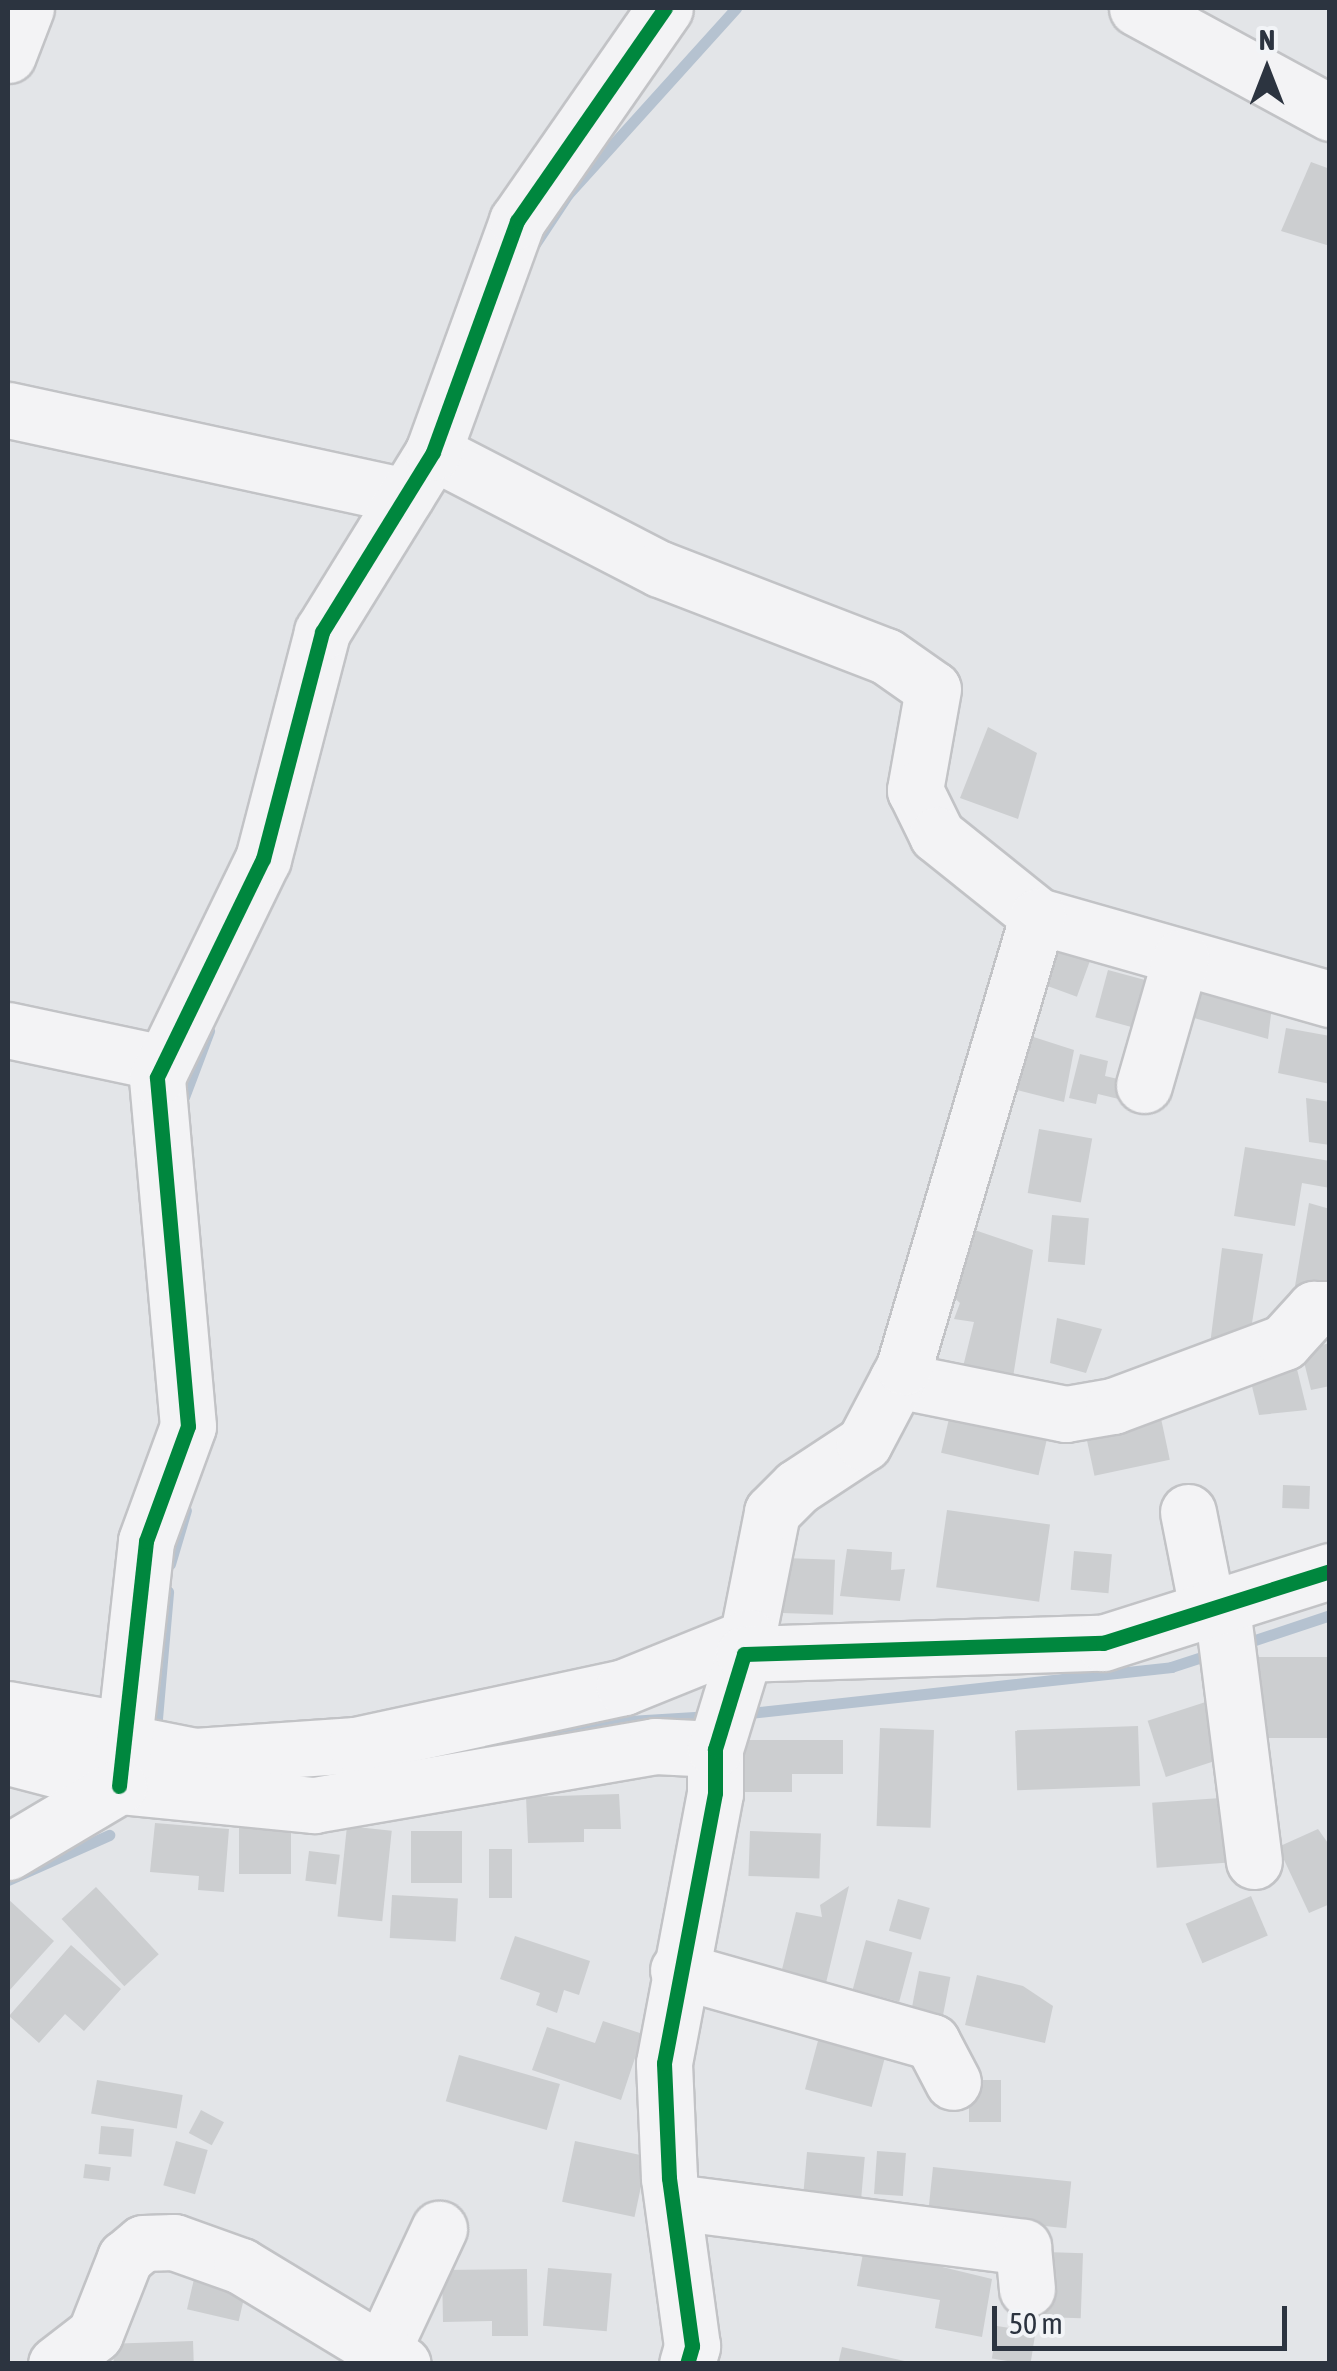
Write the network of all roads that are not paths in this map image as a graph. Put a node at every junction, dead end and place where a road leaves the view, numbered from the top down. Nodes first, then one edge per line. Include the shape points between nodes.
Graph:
1 (26, 8) edge
2 (665, 8) edge
3 (1137, 8) edge
4 (8, 55) edge
5 (1330, 112) edge
6 (8, 410) edge
7 (442, 469) junction
8 (1038, 916) junction
9 (1181, 957) junction
10 (1330, 999) edge
11 (8, 1030) edge
12 (8, 1056) edge
13 (161, 1075) junction
14 (1144, 1085) dead end
15 (1330, 1309) edge
16 (897, 1380) junction
17 (1188, 1512) dead end
18 (1330, 1571) edge
19 (1218, 1614) junction
20 (744, 1655) junction
21 (8, 1709) edge
22 (716, 1745) junction
23 (123, 1752) junction
24 (8, 1756) edge
25 (8, 1852) edge
26 (1254, 1861) dead end
27 (678, 1970) junction
28 (956, 2058) dead end
29 (674, 2202) junction
30 (439, 2228) dead end
31 (1026, 2289) dead end
32 (392, 2357) edge
33 (56, 2364) edge
34 (687, 2364) edge

1 - 4 street
2 - 7 street via 518,221
3 - 5 street
6 - 7 street
7 - 8 street via 660,569 886,656 934,688 915,790 937,835
7 - 13 street via 322,632 263,859
8 - 9 street
8 - 16 street
9 - 10 street
9 - 14 street
11 - 13 street
12 - 13 street
13 - 23 street via 188,1426 146,1541
15 - 16 street via 1314,1309 1284,1342 1113,1406 1066,1414
16 - 20 street via 864,1443 772,1512
17 - 19 street
18 - 19 street
19 - 20 street via 1104,1643
19 - 26 street via 1233,1675
20 - 22 street
20 - 23 street via 356,1746 196,1756
21 - 23 street
22 - 23 street via 655,1746 314,1805
22 - 27 street via 715,1793
23 - 24 street
23 - 25 street
27 - 28 street via 932,2042
27 - 29 street via 664,2063
29 - 31 street via 1023,2247
29 - 34 street via 692,2346
30 - 32 street
32 - 33 street via 242,2266 174,2242 143,2243 126,2258 94,2334

